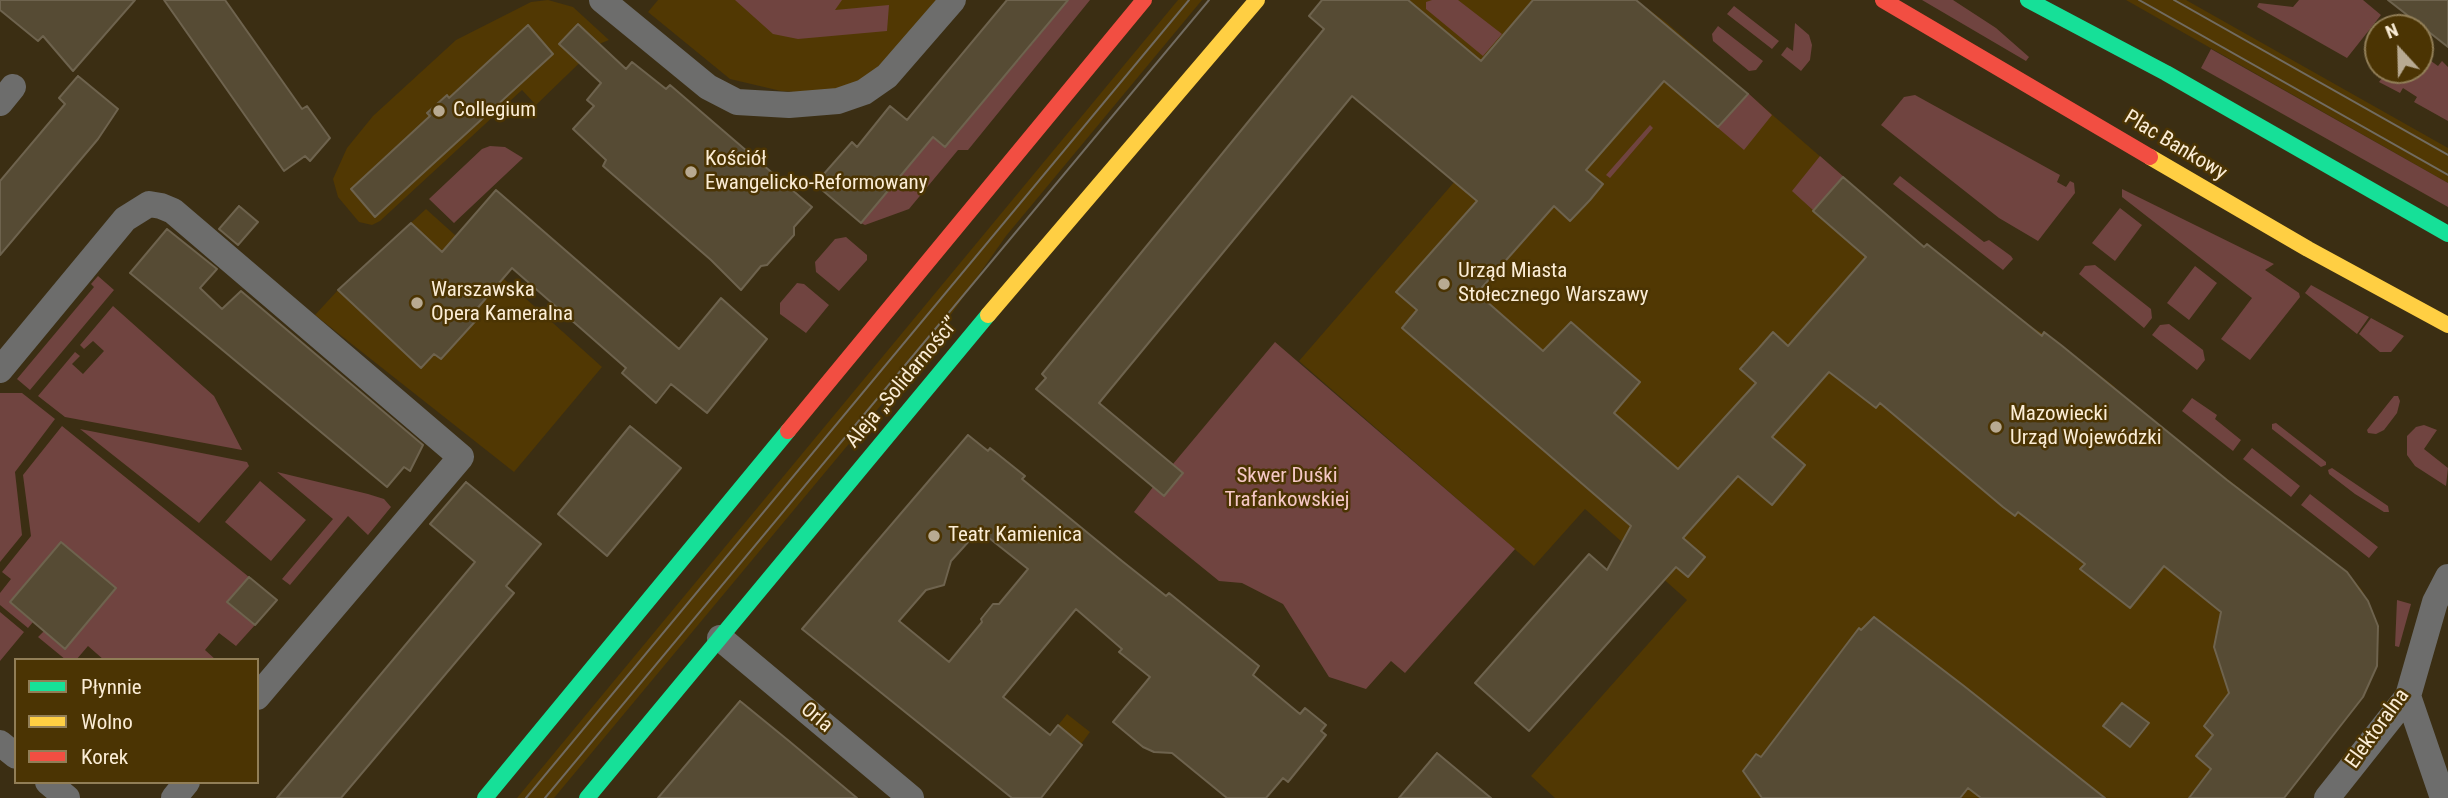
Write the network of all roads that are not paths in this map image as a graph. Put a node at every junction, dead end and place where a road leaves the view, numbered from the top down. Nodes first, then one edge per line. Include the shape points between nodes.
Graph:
1 (602, 0) edge
2 (953, 0) edge
3 (1144, 0) edge
4 (1257, 0) edge
5 (1883, 0) edge
6 (2028, 0) edge
7 (2448, 234) edge
8 (2412, 307) junction
9 (2448, 316) edge
10 (2448, 325) edge
11 (0, 370) edge
12 (2448, 577) edge
13 (720, 638) junction
14 (259, 695) edge
15 (2408, 696) junction
16 (0, 743) edge
17 (14, 754) edge
18 (50, 784) edge
19 (185, 784) edge
20 (67, 798) edge
21 (174, 798) edge
22 (485, 798) edge
23 (587, 798) edge
24 (911, 798) edge
25 (2327, 798) edge
26 (2443, 798) edge

1 - 2 street via 708,87 737,102 789,105 838,101 864,92 887,76
3 - 22 main road
4 - 13 main road, Aleja „Solidarności”
5 - 8 main road, Plac Bankowy
6 - 7 main road
8 - 9 main road
8 - 10 main road, Plac Bankowy
11 - 14 street via 125,219 149,204 161,206 173,211 461,457
12 - 15 street, Elektoralna via 2435,601
13 - 23 main road, Aleja „Solidarności”
13 - 24 street, Orla
15 - 25 street, Elektoralna
15 - 26 street
16 - 17 street
18 - 20 street
19 - 21 street

